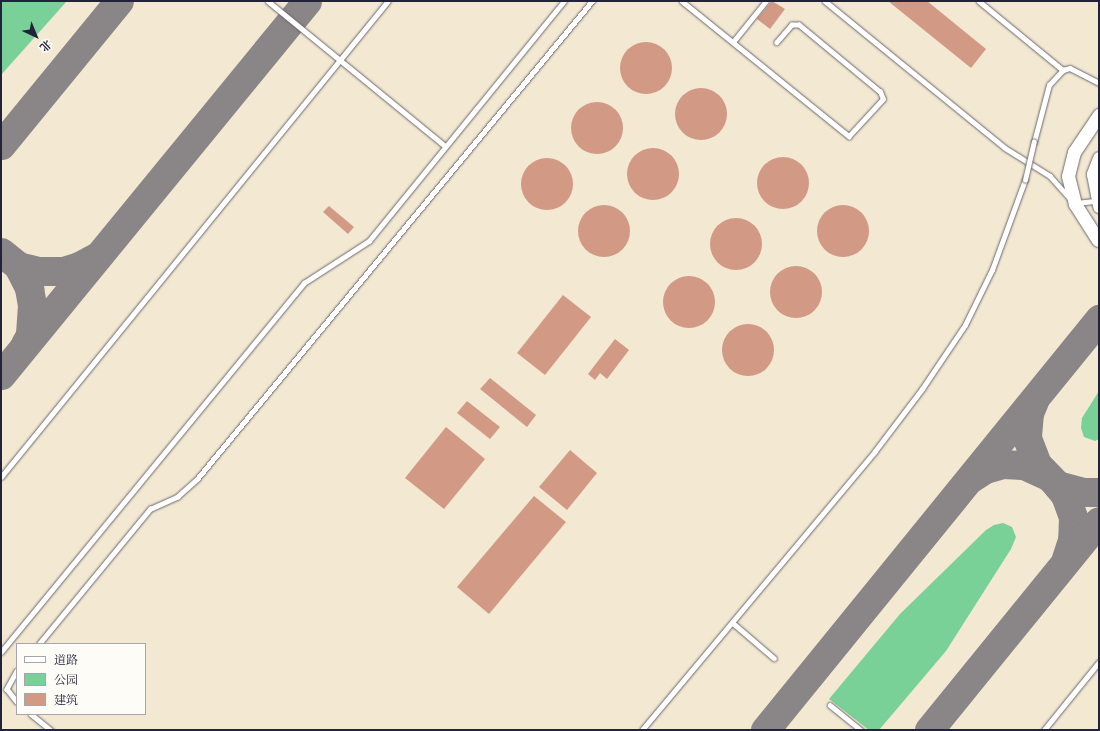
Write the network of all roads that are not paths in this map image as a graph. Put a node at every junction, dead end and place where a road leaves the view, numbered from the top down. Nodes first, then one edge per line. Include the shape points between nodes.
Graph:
1 (268, 1) edge
2 (388, 1) edge
3 (564, 1) edge
4 (592, 1) edge
5 (682, 1) edge
6 (766, 1) edge
7 (825, 1) edge
8 (979, 1) edge
9 (733, 42) junction
10 (777, 42) dead end
11 (340, 60) junction
12 (1063, 70) junction
13 (1099, 83) edge
14 (1099, 115) edge
15 (444, 146) junction
16 (1099, 158) edge
17 (1075, 204) junction
18 (1098, 204) edge
19 (1098, 240) edge
20 (1, 476) edge
21 (733, 623) junction
22 (40, 643) edge
23 (1, 652) edge
24 (774, 658) dead end
25 (1099, 662) edge
26 (16, 673) edge
27 (16, 701) edge
28 (830, 704) dead end
29 (32, 715) edge
30 (51, 730) edge
31 (642, 730) edge
32 (862, 730) edge
33 (1044, 730) edge

1 - 11 lane
2 - 11 lane
3 - 15 lane
4 - 22 lane via 197,479 177,497 150,509
5 - 9 lane
6 - 9 lane
7 - 17 lane via 1005,148 1050,176
8 - 12 lane
9 - 10 lane via 849,136 883,99 880,92 799,25 792,25
11 - 15 lane
11 - 20 lane
12 - 13 lane via 1070,68
12 - 21 lane, bridge via 1049,85 1025,180 992,270 960,331 922,389 874,451
14 - 17 main road via 1074,152 1068,176
15 - 23 lane via 369,241 304,283
16 - 18 main road via 1093,174
17 - 18 lane
17 - 19 main road
21 - 24 lane
21 - 31 lane
25 - 33 lane
26 - 27 lane via 7,689
28 - 32 lane
29 - 30 lane

